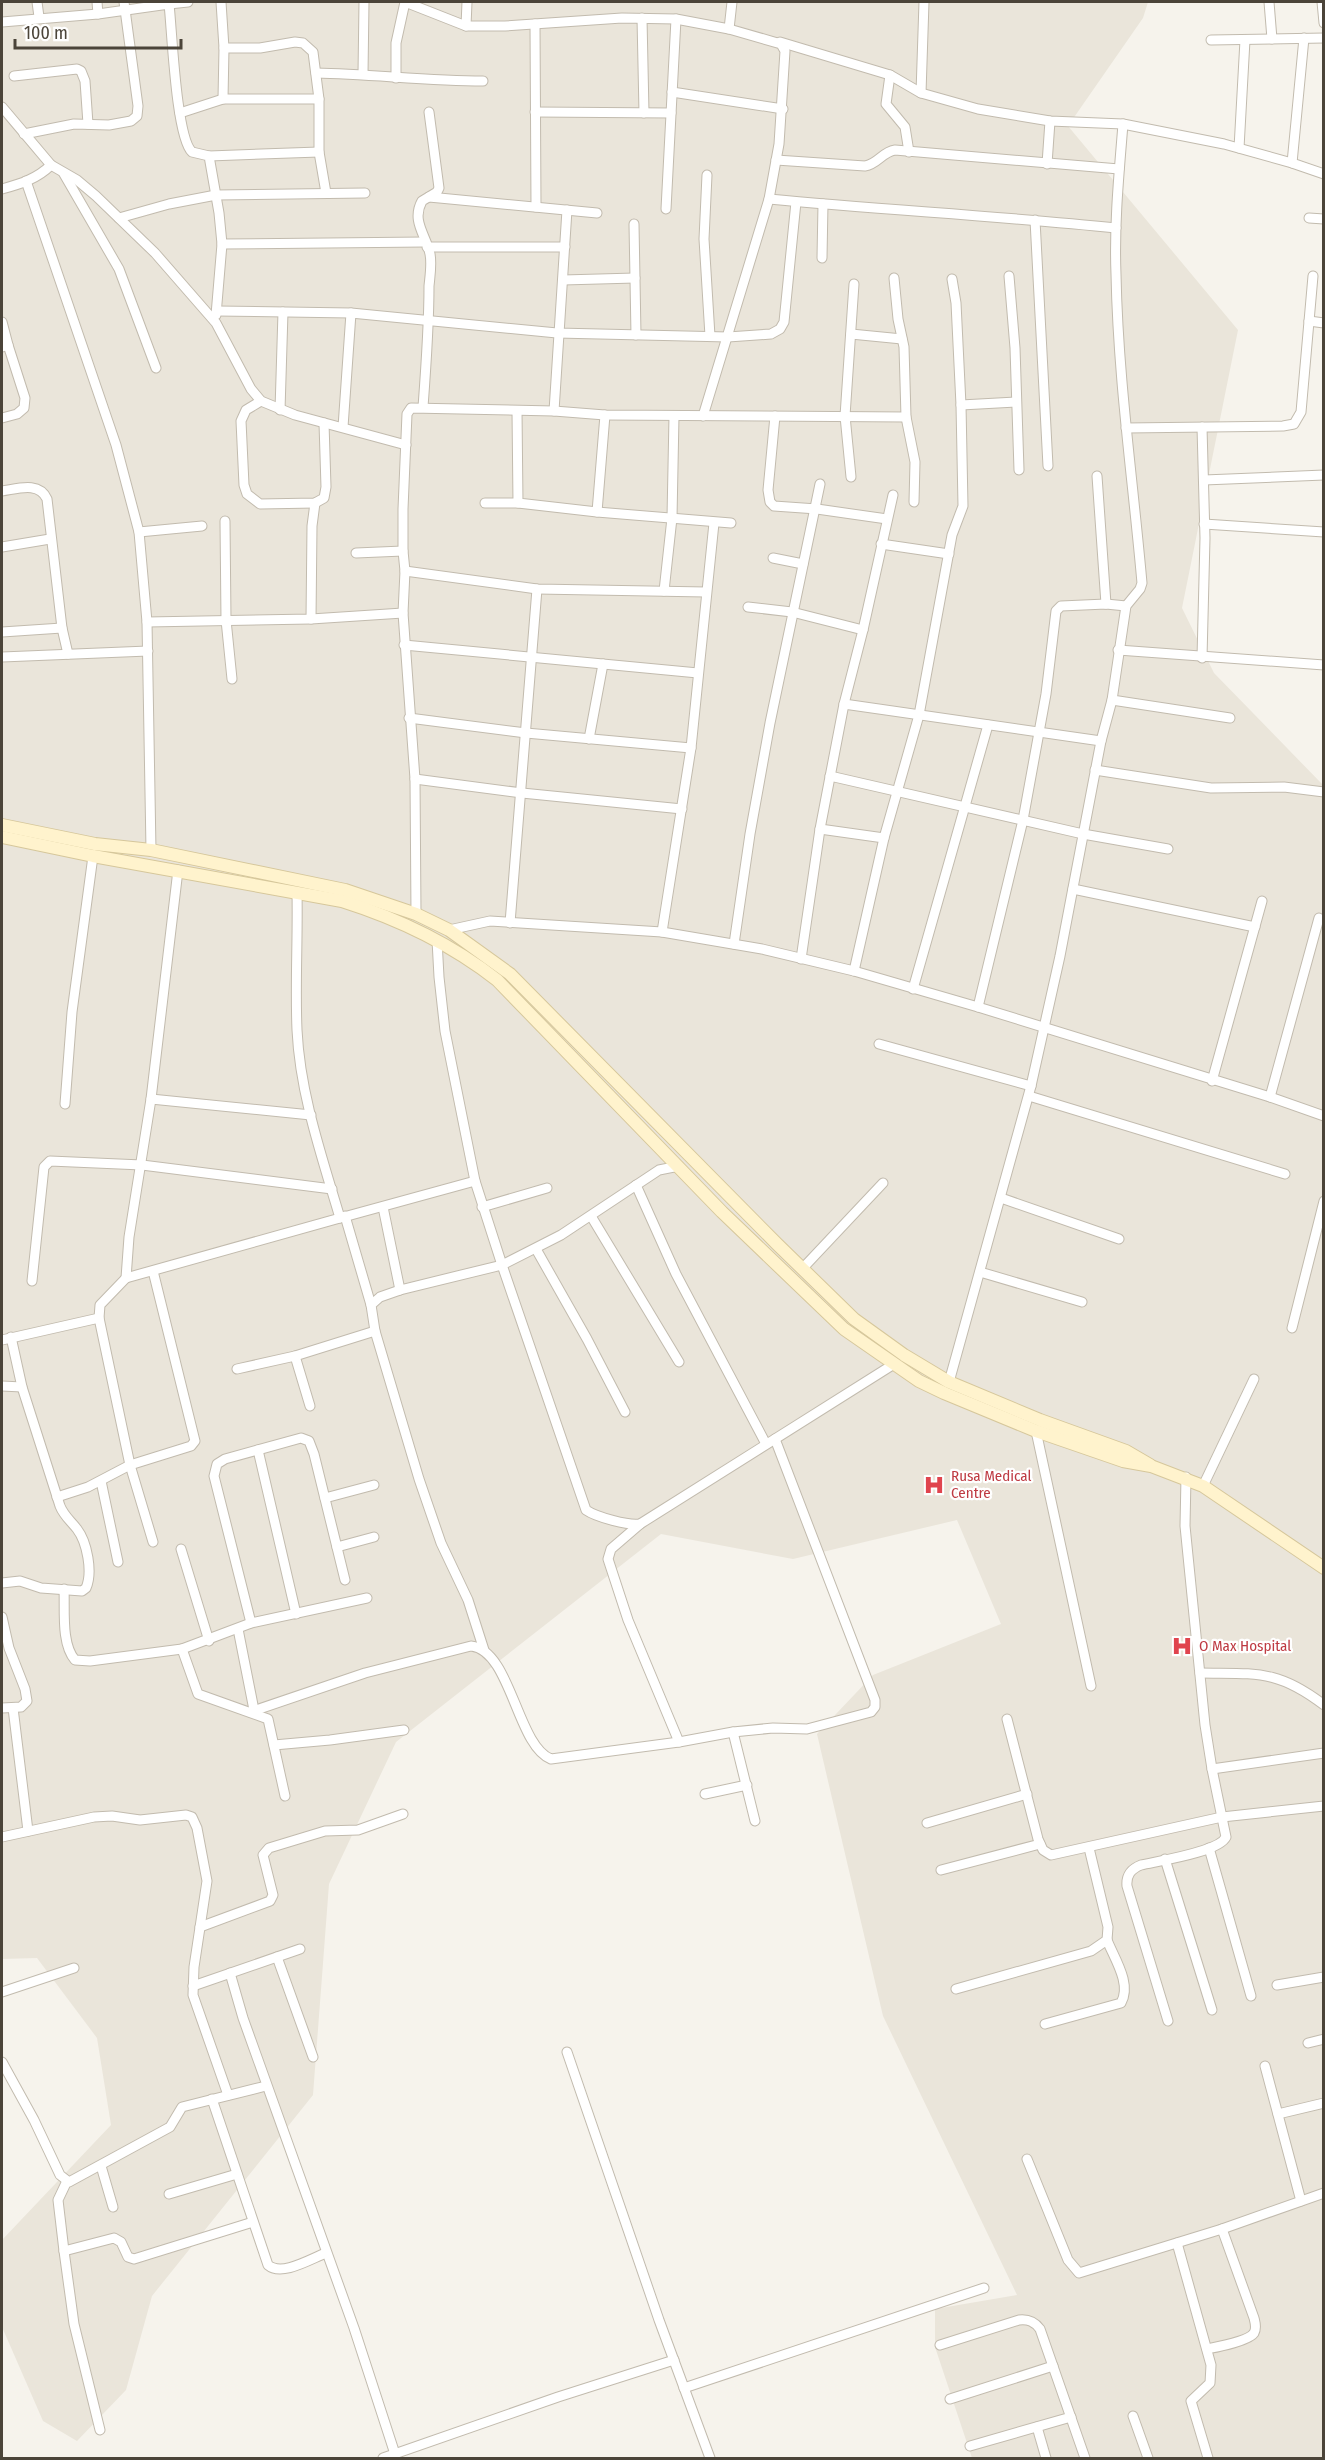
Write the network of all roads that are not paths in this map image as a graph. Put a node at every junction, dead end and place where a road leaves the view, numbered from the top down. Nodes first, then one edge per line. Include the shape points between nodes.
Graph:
1 (37, 2) edge
2 (97, 2) edge
3 (187, 2) edge
4 (221, 2) edge
5 (364, 2) edge
6 (466, 2) edge
7 (732, 2) edge
8 (924, 2) edge
9 (1269, 2) edge
10 (1322, 2) edge
11 (169, 4) junction
12 (124, 6) edge
13 (98, 14) junction
14 (39, 17) junction
15 (642, 18) junction
16 (676, 19) junction
17 (2, 22) edge
18 (1323, 23) edge
19 (535, 24) junction
20 (466, 26) junction
21 (729, 29) junction
22 (1304, 38) junction
23 (1323, 38) edge
24 (1272, 39) junction
25 (1211, 40) dead end
26 (1245, 40) junction
27 (777, 41) junction
28 (224, 48) junction
29 (316, 73) junction
30 (363, 74) junction
31 (14, 75) dead end
32 (890, 75) junction
33 (396, 78) junction
34 (483, 81) dead end
35 (672, 92) junction
36 (921, 93) junction
37 (223, 99) junction
38 (319, 99) junction
39 (2, 107) edge
40 (783, 109) junction
41 (429, 112) dead end
42 (536, 112) junction
43 (180, 113) junction
44 (644, 113) junction
45 (671, 113) junction
46 (1050, 121) junction
47 (88, 124) junction
48 (1123, 124) junction
49 (24, 134) junction
50 (1239, 148) junction
51 (319, 152) junction
52 (909, 152) junction
53 (209, 156) junction
54 (776, 160) junction
55 (1292, 163) junction
56 (1047, 164) junction
57 (51, 165) junction
58 (1119, 169) junction
59 (63, 172) junction
60 (1323, 174) edge
61 (707, 175) dead end
62 (26, 181) junction
63 (2, 189) edge
64 (326, 193) junction
65 (365, 193) dead end
66 (216, 195) junction
67 (429, 197) junction
68 (769, 199) junction
69 (796, 202) junction
70 (823, 204) junction
71 (536, 207) junction
72 (666, 209) dead end
73 (567, 210) junction
74 (597, 213) dead end
75 (119, 218) junction
76 (1309, 218) dead end
77 (1323, 219) edge
78 (1035, 220) junction
79 (634, 224) dead end
80 (1116, 228) junction
81 (222, 244) junction
82 (426, 244) junction
83 (565, 247) junction
84 (822, 258) dead end
85 (1009, 276) dead end
86 (1313, 276) dead end
87 (635, 278) junction
88 (894, 278) dead end
89 (952, 279) dead end
90 (563, 280) junction
91 (854, 284) dead end
92 (217, 311) junction
93 (283, 312) junction
94 (351, 313) junction
95 (429, 320) junction
96 (1309, 321) junction
97 (2, 322) edge
98 (216, 323) junction
99 (1323, 323) edge
100 (557, 333) junction
101 (851, 334) junction
102 (636, 335) junction
103 (710, 336) junction
104 (728, 337) junction
105 (902, 339) junction
106 (5, 346) edge
107 (156, 368) dead end
108 (261, 401) junction
109 (1016, 402) junction
110 (962, 405) junction
111 (423, 407) junction
112 (280, 410) junction
113 (517, 411) junction
114 (554, 411) junction
115 (605, 415) junction
116 (674, 416) junction
117 (703, 416) junction
118 (775, 416) junction
119 (845, 416) junction
120 (906, 417) junction
121 (2, 418) edge
122 (324, 423) junction
123 (343, 427) junction
124 (1202, 427) junction
125 (1126, 428) junction
126 (406, 445) junction
127 (1048, 466) dead end
128 (1019, 470) dead end
129 (1323, 475) edge
130 (1097, 476) dead end
131 (851, 477) dead end
132 (1203, 480) junction
133 (820, 484) dead end
134 (2, 491) edge
135 (893, 495) dead end
136 (914, 502) dead end
137 (315, 503) junction
138 (485, 503) dead end
139 (518, 503) junction
140 (817, 509) junction
141 (597, 513) junction
142 (672, 518) junction
143 (887, 519) junction
144 (225, 522) dead end
145 (714, 522) junction
146 (731, 523) dead end
147 (1204, 524) junction
148 (202, 526) dead end
149 (139, 532) junction
150 (1323, 532) edge
151 (50, 539) junction
152 (881, 544) junction
153 (2, 547) edge
154 (403, 551) junction
155 (356, 553) dead end
156 (949, 554) junction
157 (773, 558) dead end
158 (803, 564) junction
159 (405, 571) junction
160 (537, 589) junction
161 (664, 591) junction
162 (706, 592) junction
163 (1106, 604) junction
164 (1126, 606) junction
165 (748, 607) dead end
166 (792, 612) junction
167 (403, 613) junction
168 (311, 619) junction
169 (226, 620) junction
170 (147, 622) junction
171 (62, 628) junction
172 (863, 630) junction
173 (2, 632) edge
174 (404, 645) junction
175 (1118, 650) junction
176 (148, 651) junction
177 (68, 654) junction
178 (2, 657) edge
179 (532, 657) junction
180 (1202, 658) junction
181 (603, 664) junction
182 (1323, 665) edge
183 (698, 673) junction
184 (232, 679) dead end
185 (1112, 700) junction
186 (844, 704) junction
187 (919, 715) junction
188 (409, 718) junction
189 (1230, 718) dead end
190 (988, 725) junction
191 (1037, 732) junction
192 (526, 733) junction
193 (589, 739) junction
194 (1101, 741) junction
195 (692, 748) junction
196 (1095, 770) junction
197 (830, 776) junction
198 (415, 779) junction
199 (897, 791) junction
200 (1323, 792) edge
201 (522, 793) junction
202 (965, 807) junction
203 (682, 809) junction
204 (1023, 820) junction
205 (2, 825) edge
206 (820, 829) junction
207 (1083, 834) junction
208 (2, 837) edge
209 (884, 838) junction
210 (1168, 849) dead end
211 (151, 850) junction
212 (93, 856) junction
213 (178, 870) junction
214 (1073, 889) junction
215 (297, 892) junction
216 (1262, 901) dead end
217 (378, 906) junction
218 (416, 914) junction
219 (1319, 918) dead end
220 (510, 923) junction
221 (1255, 927) junction
222 (449, 930) junction
223 (663, 932) junction
224 (437, 940) junction
225 (734, 944) junction
226 (801, 959) junction
227 (854, 971) junction
228 (913, 989) junction
229 (978, 1007) junction
230 (1044, 1029) junction
231 (879, 1044) dead end
232 (1212, 1081) junction
233 (1031, 1086) junction
234 (1029, 1096) junction
235 (1270, 1097) junction
236 (151, 1099) junction
237 (65, 1104) dead end
238 (1323, 1113) edge
239 (311, 1115) junction
240 (142, 1165) junction
241 (679, 1166) junction
242 (1285, 1174) dead end
243 (475, 1181) junction
244 (883, 1183) dead end
245 (636, 1185) junction
246 (547, 1188) dead end
247 (332, 1189) junction
248 (1000, 1198) junction
249 (1323, 1201) edge
250 (383, 1207) junction
251 (482, 1207) junction
252 (591, 1216) junction
253 (343, 1217) junction
254 (1119, 1239) dead end
255 (536, 1249) junction
256 (502, 1265) junction
257 (802, 1269) junction
258 (153, 1270) junction
259 (980, 1272) junction
260 (126, 1278) junction
261 (32, 1281) dead end
262 (400, 1290) junction
263 (1082, 1302) dead end
264 (371, 1305) junction
265 (99, 1318) junction
266 (1292, 1328) dead end
267 (375, 1331) junction
268 (6, 1339) edge
269 (295, 1356) junction
270 (678, 1362) dead end
271 (894, 1364) junction
272 (237, 1370) dead end
273 (1254, 1378) dead end
274 (950, 1382) junction
275 (2, 1386) edge
276 (22, 1387) junction
277 (310, 1406) dead end
278 (625, 1412) dead end
279 (1036, 1431) junction
280 (775, 1439) junction
281 (766, 1444) junction
282 (258, 1450) junction
283 (130, 1465) junction
284 (1151, 1466) junction
285 (1186, 1477) junction
286 (101, 1481) junction
287 (374, 1485) dead end
288 (1203, 1486) junction
289 (57, 1497) junction
290 (325, 1498) junction
291 (640, 1524) junction
292 (374, 1537) dead end
293 (153, 1542) dead end
294 (337, 1547) junction
295 (181, 1549) dead end
296 (118, 1562) dead end
297 (1323, 1568) edge
298 (345, 1580) dead end
299 (2, 1583) edge
300 (64, 1589) junction
301 (366, 1598) dead end
302 (296, 1614) junction
303 (2, 1617) edge
304 (251, 1623) junction
305 (238, 1629) junction
306 (209, 1641) junction
307 (182, 1649) junction
308 (484, 1650) junction
309 (1200, 1673) junction
310 (1091, 1686) dead end
311 (1323, 1705) edge
312 (2, 1708) edge
313 (13, 1708) junction
314 (252, 1711) junction
315 (1007, 1719) dead end
316 (404, 1730) dead end
317 (732, 1732) junction
318 (679, 1742) junction
319 (274, 1745) junction
320 (1323, 1753) edge
321 (1212, 1769) junction
322 (747, 1785) junction
323 (705, 1794) dead end
324 (1027, 1794) junction
325 (285, 1796) dead end
326 (1323, 1806) edge
327 (403, 1814) dead end
328 (1222, 1817) junction
329 (755, 1821) dead end
330 (927, 1823) dead end
331 (28, 1831) junction
332 (2, 1838) edge
333 (1040, 1844) junction
334 (1089, 1848) junction
335 (1209, 1848) junction
336 (1165, 1859) junction
337 (941, 1870) dead end
338 (200, 1927) junction
339 (1107, 1940) junction
340 (300, 1949) dead end
341 (277, 1957) junction
342 (74, 1968) dead end
343 (230, 1973) junction
344 (1323, 1977) edge
345 (1277, 1985) dead end
346 (193, 1986) junction
347 (956, 1989) dead end
348 (2, 1992) edge
349 (1251, 1996) dead end
350 (1212, 2010) dead end
351 (1168, 2021) dead end
352 (1045, 2024) dead end
353 (1323, 2039) edge
354 (1308, 2043) dead end
355 (567, 2052) dead end
356 (313, 2057) dead end
357 (2, 2062) edge
358 (1265, 2066) dead end
359 (267, 2086) junction
360 (228, 2095) junction
361 (212, 2099) junction
362 (1323, 2103) edge
363 (1278, 2114) junction
364 (1027, 2160) dead end
365 (101, 2166) junction
366 (237, 2174) junction
367 (67, 2181) junction
368 (1323, 2193) edge
369 (169, 2194) dead end
370 (1301, 2201) junction
371 (113, 2207) dead end
372 (252, 2222) junction
373 (1222, 2229) junction
374 (1177, 2243) junction
375 (64, 2251) junction
376 (326, 2253) junction
377 (984, 2288) dead end
378 (940, 2345) dead end
379 (1207, 2349) junction
380 (674, 2360) junction
381 (1053, 2366) junction
382 (684, 2388) junction
383 (950, 2399) dead end
384 (1133, 2415) dead end
385 (1071, 2417) junction
386 (1037, 2427) junction
387 (100, 2430) dead end
388 (970, 2446) dead end
389 (395, 2454) junction
390 (383, 2458) edge
391 (710, 2458) edge
392 (1046, 2458) edge
393 (1085, 2458) edge
394 (1148, 2458) edge
395 (1208, 2458) edge

1 - 14 street
2 - 13 street
3 - 11 street
4 - 28 street
5 - 30 street
6 - 20 street
7 - 21 street
8 - 36 street
9 - 24 street
10 - 18 street
11 - 12 street
11 - 43 street
12 - 13 street
12 - 47 street via 137,116 109,125
13 - 14 street
14 - 17 street
15 - 16 street
15 - 19 street
15 - 44 street
16 - 21 street
16 - 35 street
19 - 20 street
19 - 42 street
20 - 33 street via 405,2 396,43
21 - 27 street
22 - 23 street
22 - 24 street
22 - 55 street
24 - 26 street
25 - 26 street
26 - 50 street
27 - 32 street
27 - 40 street via 785,51
28 - 29 street via 303,43 313,52
28 - 37 street
29 - 30 street
29 - 38 street
30 - 33 street
31 - 47 street via 81,71
32 - 36 street
32 - 52 street via 886,104 906,127
33 - 34 street
35 - 40 street
35 - 45 street
36 - 46 street via 978,109
37 - 38 street
37 - 43 street
38 - 51 street
39 - 49 street
40 - 54 street
41 - 67 street via 439,188
42 - 44 street
42 - 71 street
43 - 53 street via 189,148
44 - 45 street
45 - 72 street
46 - 48 street
46 - 56 street
47 - 49 street
48 - 50 street
48 - 58 street
49 - 57 street
50 - 55 street
51 - 53 street
51 - 64 street
52 - 54 street via 890,150 865,166
52 - 56 street
53 - 66 street
54 - 68 street
55 - 60 street
56 - 58 street
57 - 59 street
57 - 62 street
58 - 80 street
59 - 75 street
59 - 107 street via 119,268
61 - 103 street via 704,239
62 - 63 street
62 - 149 street via 116,445
64 - 65 street
64 - 66 street
66 - 75 street
66 - 81 street
67 - 71 street
67 - 82 street via 422,201 419,213
68 - 69 street
68 - 104 street
69 - 70 street
69 - 104 street via 782,326 771,334
70 - 78 street
70 - 84 street
71 - 73 street
73 - 74 street
73 - 83 street
75 - 98 street
76 - 77 street
78 - 80 street
78 - 127 street
79 - 87 street
80 - 125 street
81 - 82 street
81 - 92 street
82 - 83 street
82 - 95 street via 430,254
83 - 90 street
85 - 109 street
86 - 96 street
87 - 90 street
87 - 102 street
88 - 105 street
89 - 110 street
90 - 100 street
91 - 101 street
92 - 93 street
92 - 98 street
93 - 94 street
93 - 112 street
94 - 95 street
94 - 123 street
95 - 100 street
95 - 111 street
96 - 99 street
96 - 124 street via 1297,421 1283,426
97 - 106 street
98 - 108 street
100 - 102 street
100 - 114 street
101 - 105 street
101 - 119 street
102 - 103 street
103 - 104 street
104 - 117 street
105 - 120 street
106 - 121 street via 25,398 24,408
108 - 112 street
108 - 137 street via 246,410 241,421 247,494 260,504
109 - 110 street
109 - 128 street
110 - 156 street via 963,506
111 - 113 street
111 - 126 street via 412,407 409,411
112 - 122 street
113 - 114 street
113 - 139 street
114 - 115 street
115 - 116 street
115 - 141 street
116 - 117 street
116 - 142 street
117 - 118 street
118 - 119 street
118 - 140 street via 770,502 777,507
119 - 120 street
119 - 131 street
120 - 136 street via 915,462
122 - 123 street
122 - 137 street via 326,495
123 - 126 street
124 - 125 street
124 - 132 street
125 - 164 street via 1142,583
126 - 154 street
129 - 132 street
130 - 163 street
132 - 147 street
133 - 140 street
134 - 151 street via 33,487 44,493
135 - 143 street
137 - 168 street
138 - 139 street
139 - 141 street
140 - 143 street
140 - 158 street
141 - 142 street
142 - 145 street
142 - 161 street
143 - 152 street
144 - 169 street
145 - 146 street
145 - 162 street
147 - 150 street
147 - 180 street
148 - 149 street
149 - 170 street
151 - 153 street
151 - 171 street
152 - 156 street
152 - 172 street
154 - 155 street
154 - 159 street
156 - 187 street
157 - 158 street
158 - 166 street
159 - 160 street
159 - 167 street
160 - 161 street
160 - 179 street
161 - 162 street
162 - 183 street
163 - 164 street
163 - 191 street via 1058,607
164 - 175 street
165 - 166 street
166 - 172 street
166 - 225 street via 750,834
167 - 168 street
167 - 174 street
168 - 169 street
169 - 170 street
169 - 184 street
170 - 176 street
171 - 173 street
171 - 177 street
172 - 186 street
174 - 179 street
174 - 188 street
175 - 180 street
175 - 185 street
176 - 177 street
176 - 211 street
177 - 178 street
179 - 181 street
179 - 192 street
180 - 182 street
181 - 183 street
181 - 193 street
183 - 195 street
185 - 189 street
185 - 194 street
186 - 187 street
186 - 197 street
187 - 190 street
187 - 199 street
188 - 192 street
188 - 198 street
190 - 191 street
190 - 202 street
191 - 194 street
191 - 204 street
192 - 193 street
192 - 201 street
193 - 195 street
194 - 196 street
195 - 203 street
196 - 200 street via 1211,788 1284,787
196 - 207 street
197 - 199 street
197 - 206 street
198 - 201 street
198 - 218 street
199 - 202 street
199 - 209 street
201 - 203 street
201 - 220 street
202 - 204 street
202 - 228 street
203 - 223 street
204 - 207 street
204 - 229 street
205 - 211 street via 95,844
206 - 209 street
206 - 226 street
207 - 210 street
207 - 214 street
208 - 212 street
209 - 227 street
211 - 217 street via 345,890
212 - 213 street
212 - 237 street via 72,1012
213 - 215 street
213 - 236 street
214 - 221 street
214 - 230 street
215 - 217 street
215 - 239 street via 297,1031
216 - 221 street
217 - 218 street
217 - 224 street
218 - 222 street
219 - 235 street
220 - 222 street via 490,921
220 - 223 street
221 - 232 street
222 - 257 street via 510,974
223 - 225 street
224 - 241 street via 497,980
224 - 243 street via 445,1030
225 - 226 street
226 - 227 street
227 - 228 street
228 - 229 street
229 - 230 street
230 - 232 street
230 - 233 street
231 - 233 street
232 - 235 street
233 - 234 street
234 - 242 street
234 - 248 street
235 - 238 street
236 - 239 street
236 - 240 street
239 - 247 street
240 - 247 street
240 - 260 street
240 - 261 street via 52,1160 45,1164
241 - 245 street via 659,1170
241 - 271 street via 844,1329
243 - 250 street
243 - 251 street
244 - 257 street
245 - 252 street
245 - 281 street via 676,1274
246 - 251 street
247 - 253 street
248 - 254 street
248 - 259 street
249 - 266 street
250 - 253 street
250 - 262 street
251 - 256 street
252 - 255 street
252 - 270 street
253 - 258 street
253 - 264 street
255 - 256 street
255 - 278 street
256 - 262 street
256 - 291 street via 585,1507 596,1515
257 - 274 street via 854,1319
258 - 260 street
258 - 283 street via 195,1438 191,1446
259 - 263 street
259 - 274 street
260 - 265 street via 100,1305
262 - 264 street
264 - 267 street
265 - 268 street
265 - 283 street
267 - 269 street
267 - 308 street via 441,1543 468,1600
268 - 276 street
269 - 272 street
269 - 277 street
271 - 279 street via 927,1385
271 - 280 street
273 - 288 street
274 - 284 street via 1040,1420 1126,1450
275 - 276 street
276 - 289 street
279 - 284 street via 1123,1461
279 - 310 street
280 - 281 street
280 - 317 street via 875,1707 871,1712 816,1728
281 - 291 street
282 - 290 street via 306,1439 314,1454
282 - 302 street
282 - 304 street via 221,1461 214,1472
283 - 286 street
283 - 293 street
284 - 285 street
285 - 288 street
285 - 309 street via 1185,1526
286 - 289 street
286 - 296 street
287 - 290 street
288 - 297 street
289 - 300 street via 63,1514 81,1536 88,1565 86,1588
290 - 294 street
291 - 318 street via 611,1550 608,1559 628,1620
292 - 294 street
294 - 298 street
295 - 306 street
299 - 300 street via 20,1581 41,1588
300 - 307 street via 68,1650 75,1660
301 - 302 street
302 - 304 street
303 - 313 street via 27,1696 25,1705
304 - 305 street
305 - 306 street
305 - 314 street
306 - 307 street
307 - 314 street via 198,1694
308 - 314 street via 471,1646 426,1656
308 - 318 street via 500,1672 531,1740 546,1757 561,1759
309 - 311 street via 1274,1677 1296,1686
309 - 321 street
312 - 313 street
313 - 331 street
314 - 319 street via 268,1719
315 - 324 street
316 - 319 street
317 - 318 street
317 - 322 street
319 - 325 street
320 - 321 street
321 - 328 street
322 - 323 street
322 - 329 street
324 - 330 street
324 - 333 street
326 - 328 street
327 - 338 street via 358,1830 325,1831 269,1848 263,1855 273,1894 270,1900
328 - 334 street
328 - 335 street via 1225,1840
331 - 332 street
331 - 338 street via 94,1817 141,1820 192,1816 207,1881
333 - 334 street via 1051,1855
333 - 337 street
334 - 339 street
335 - 336 street
335 - 349 street
336 - 350 street
336 - 351 street via 1136,1867 1127,1881
338 - 346 street
339 - 347 street via 1091,1951
339 - 352 street via 1123,1980 1125,1995 1121,2003
340 - 341 street
341 - 343 street
341 - 356 street
342 - 348 street
343 - 346 street
343 - 359 street
344 - 345 street
346 - 360 street via 195,2003
353 - 354 street
355 - 380 street
357 - 367 street via 60,2175
358 - 363 street
359 - 360 street
359 - 376 street
360 - 361 street
361 - 365 street via 183,2107 170,2127
361 - 366 street
362 - 363 street
363 - 370 street
364 - 374 street via 1076,2271 1082,2273
365 - 367 street
365 - 371 street
366 - 369 street
366 - 372 street
367 - 375 street via 58,2200
368 - 370 street
370 - 373 street
372 - 375 street via 134,2259 114,2238
372 - 376 street via 272,2268 282,2269
373 - 374 street
373 - 379 street via 1255,2330 1245,2339
374 - 379 street
375 - 387 street via 74,2324
376 - 389 street
377 - 382 street
378 - 381 street via 1026,2319 1040,2329
379 - 395 street via 1212,2378 1191,2401
380 - 382 street
380 - 389 street
381 - 383 street
381 - 385 street
382 - 391 street
384 - 394 street
385 - 386 street
385 - 393 street
386 - 388 street
386 - 392 street
389 - 390 street

